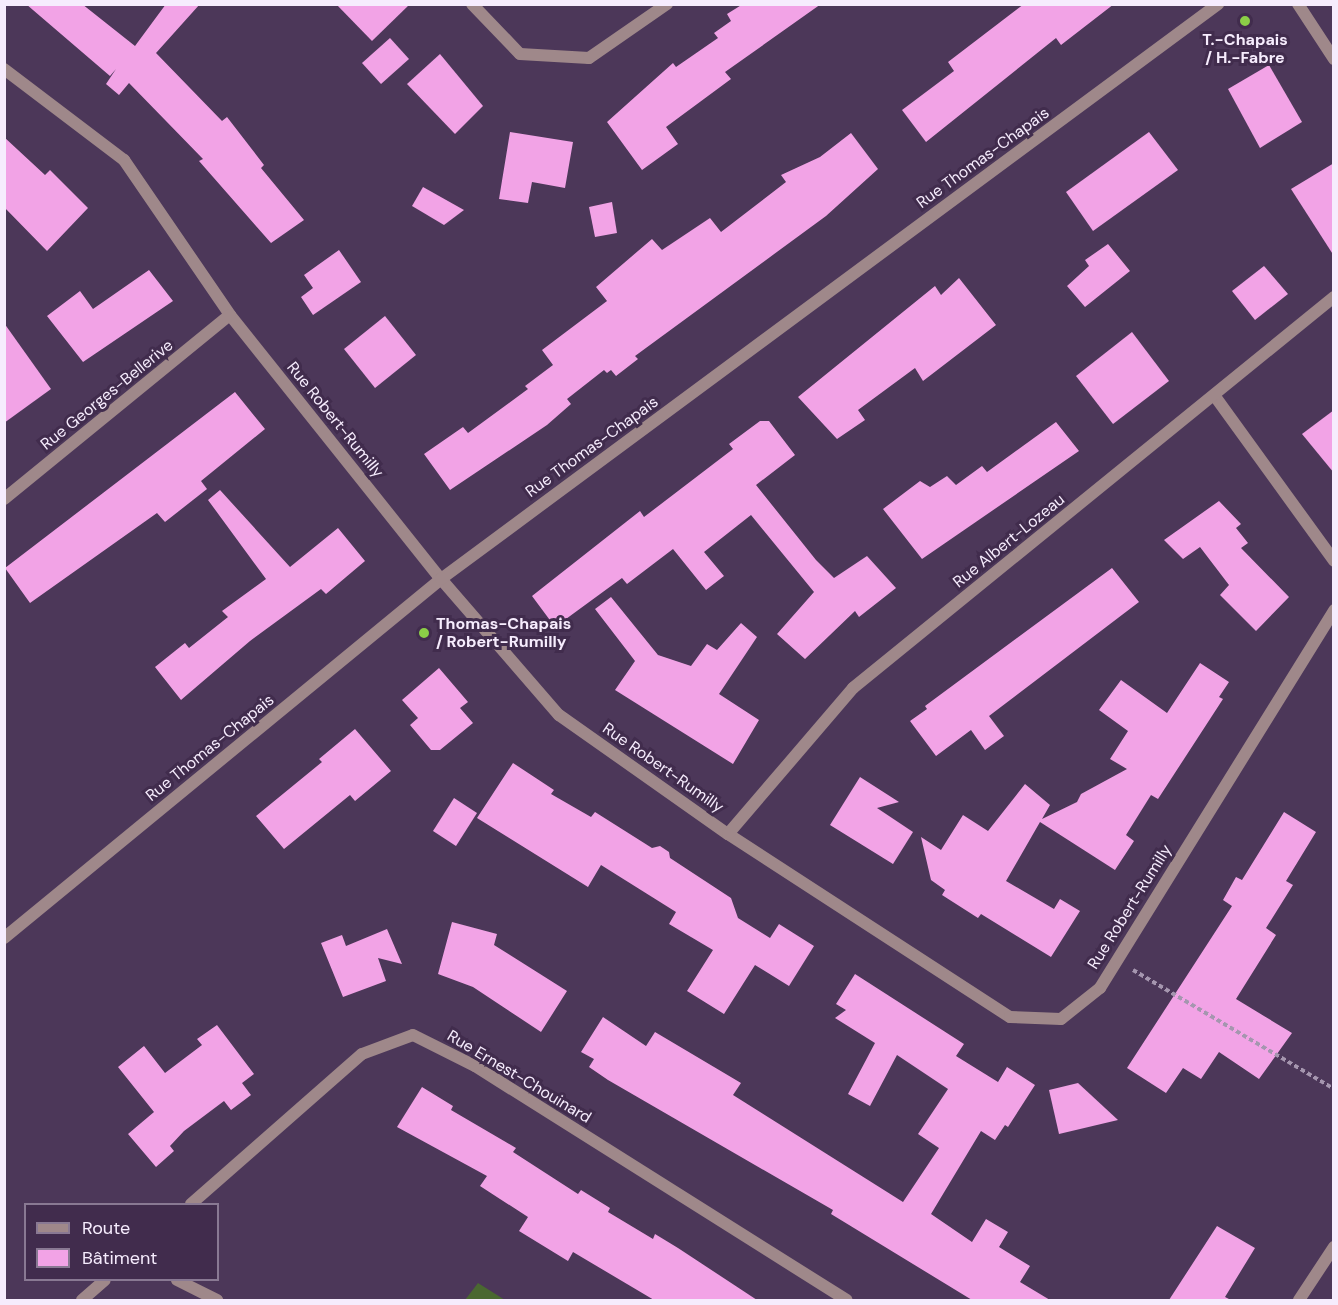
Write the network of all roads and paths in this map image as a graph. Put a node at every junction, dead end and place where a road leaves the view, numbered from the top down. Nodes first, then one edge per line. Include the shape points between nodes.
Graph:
1 (472, 4) edge
2 (667, 4) edge
3 (1218, 4) edge
4 (1298, 4) edge
5 (1334, 59) edge
6 (4, 69) edge
7 (1334, 297) edge
8 (230, 315) junction
9 (1214, 395) junction
10 (4, 499) edge
11 (1334, 561) edge
12 (441, 579) junction
13 (1334, 610) edge
14 (728, 834) junction
15 (4, 938) edge
16 (1117, 960) junction
17 (1334, 1089) edge
18 (192, 1203) edge
19 (1334, 1247) edge
20 (104, 1281) edge
21 (179, 1281) edge
22 (82, 1300) edge
23 (217, 1300) edge
24 (846, 1300) edge
25 (1299, 1300) edge

1 - 2 street via 520,54 589,58
3 - 12 street, Rue Thomas-Chapais
4 - 5 street
6 - 8 street, Rue Robert-Rumilly via 124,160
7 - 9 street, Rue Albert-Lozeau
8 - 10 street, Rue Georges-Bellerive
8 - 12 street, Rue Robert-Rumilly
9 - 11 street
9 - 14 street, Rue Albert-Lozeau via 853,688
12 - 14 street, Rue Robert-Rumilly via 559,716
12 - 15 street, Rue Thomas-Chapais
13 - 16 street, Rue Robert-Rumilly
14 - 16 street, Rue Robert-Rumilly via 1011,1017 1061,1019 1100,987
16 - 17 path
18 - 24 street, Rue Ernest-Chouinard via 362,1054 413,1035 476,1066
19 - 25 street
20 - 22 street
21 - 23 street

